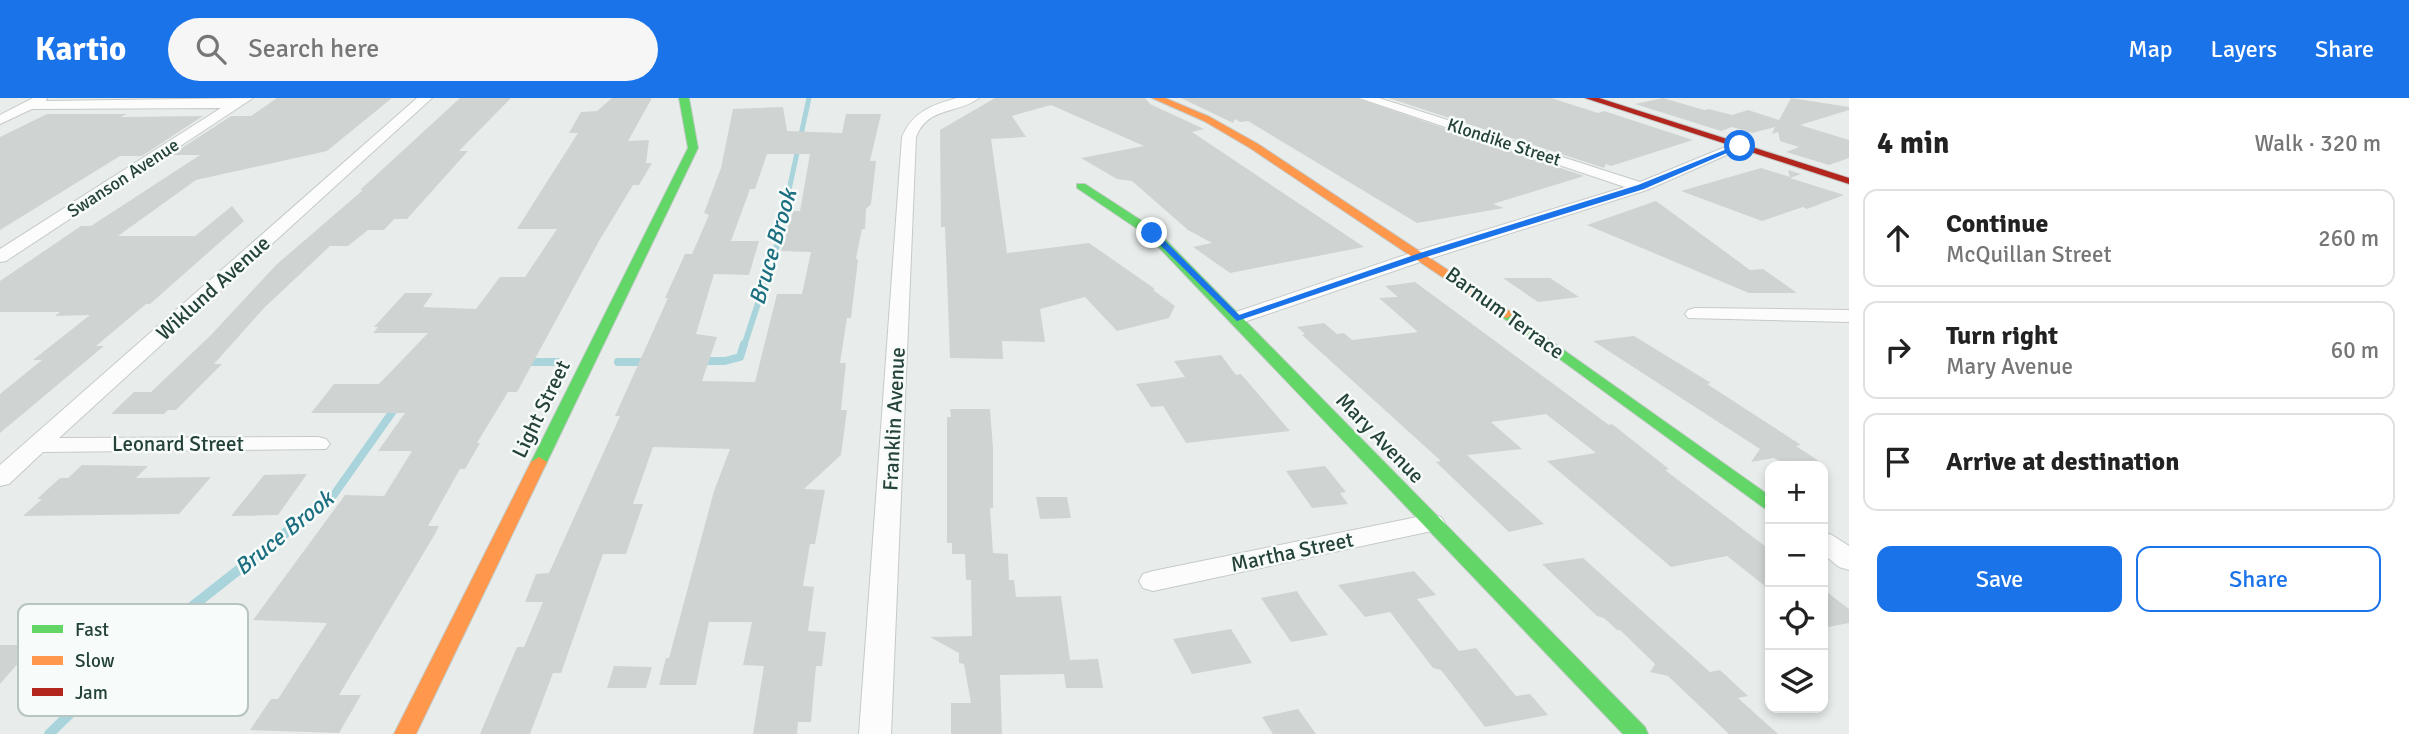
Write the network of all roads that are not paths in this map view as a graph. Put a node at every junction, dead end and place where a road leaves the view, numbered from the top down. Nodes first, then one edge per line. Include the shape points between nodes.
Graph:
1 (44, 98) edge
2 (425, 98) edge
3 (684, 98) edge
4 (972, 98) edge
5 (1157, 98) edge
6 (1366, 98) edge
7 (1590, 98) edge
8 (242, 101) edge
9 (30, 105) junction
10 (0, 120) edge
11 (1740, 146) junction
12 (1849, 181) edge
13 (1081, 186) dead end
14 (1641, 187) junction
15 (1423, 255) junction
16 (0, 257) edge
17 (1695, 314) dead end
18 (1849, 316) edge
19 (1237, 318) junction
20 (318, 444) dead end
21 (38, 445) junction
22 (0, 478) edge
23 (1765, 500) edge
24 (1432, 523) junction
25 (1828, 545) edge
26 (1849, 560) edge
27 (1153, 581) dead end
28 (405, 734) edge
29 (875, 734) edge
30 (1637, 734) edge

1 - 9 street
2 - 21 street, Wiklund Avenue
3 - 28 street, Light Street via 694,148
4 - 29 street, Franklin Avenue via 930,112 913,124 908,146
5 - 15 street, Barnum Terrace via 1209,120
6 - 14 street, Klondike Street
7 - 11 street
8 - 9 street
8 - 16 street, Swanson Avenue
9 - 10 street
11 - 12 street
11 - 14 street
13 - 19 street, Mary Avenue via 1152,233
14 - 15 street
15 - 19 street
15 - 23 street, Barnum Terrace
17 - 18 street
19 - 24 street, Mary Avenue
20 - 21 street, Leonard Street
21 - 22 street, Wiklund Avenue
24 - 27 street, Martha Street
24 - 30 street, Mary Avenue
25 - 26 street

